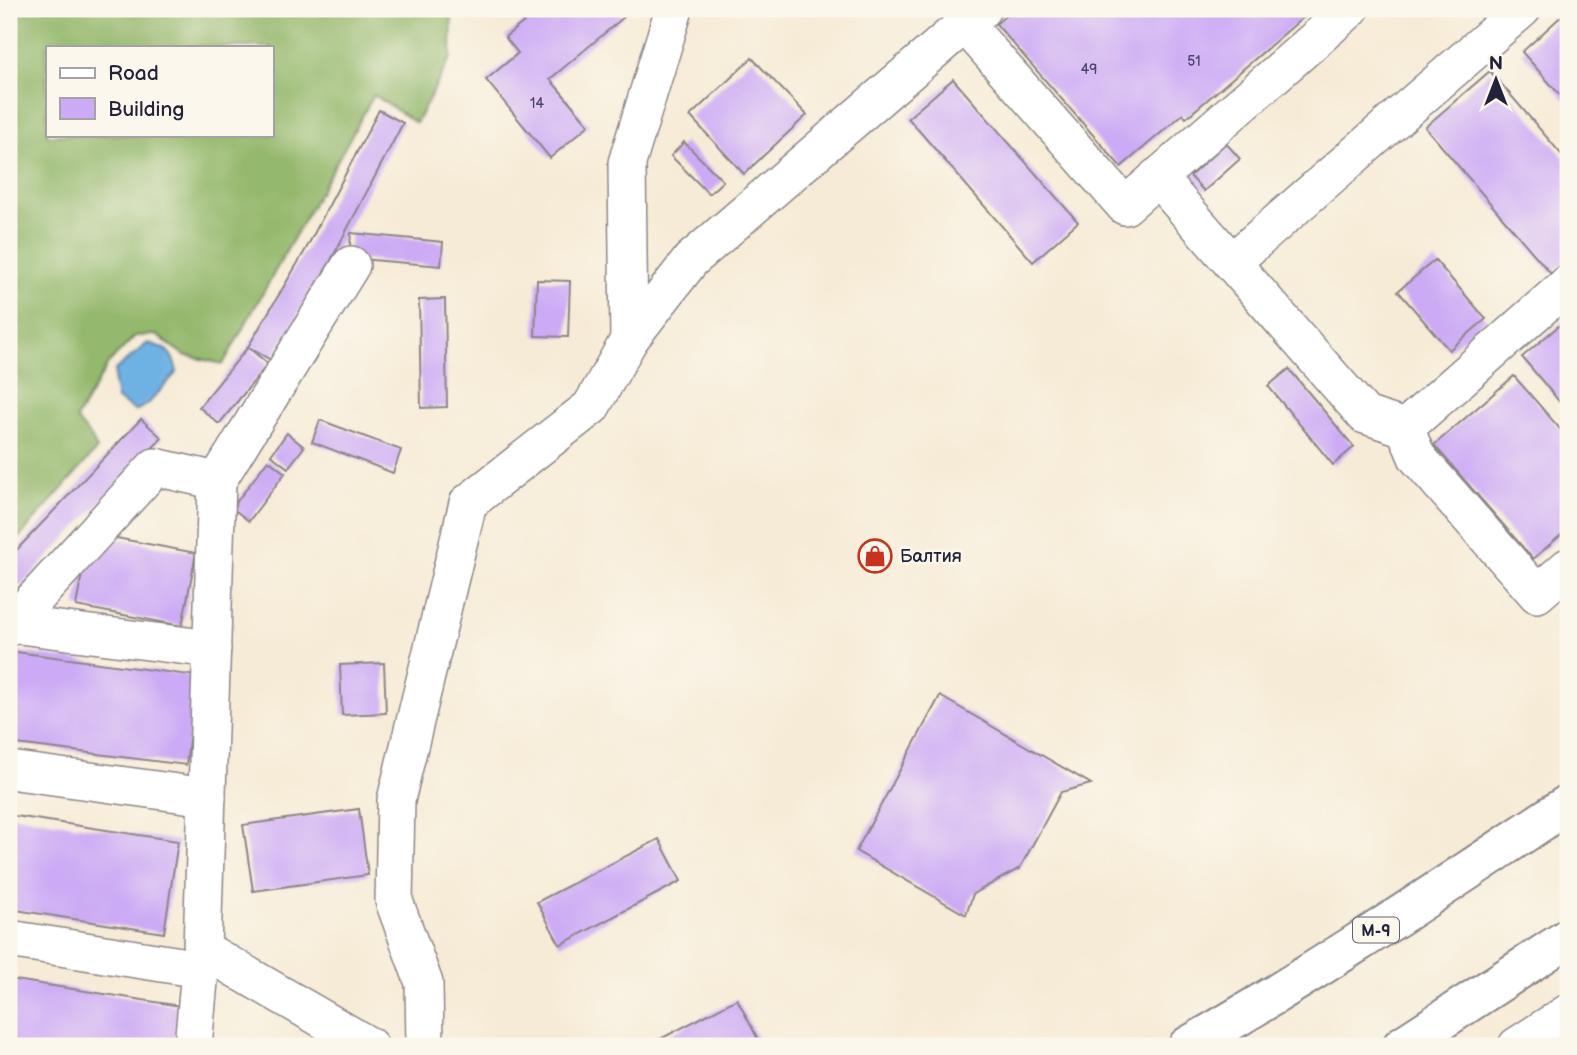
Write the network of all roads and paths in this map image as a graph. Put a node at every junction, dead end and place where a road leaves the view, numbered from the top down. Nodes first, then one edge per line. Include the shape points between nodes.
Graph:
1 (674, 9) edge
2 (1350, 9) edge
3 (1522, 9) edge
4 (974, 16) edge
5 (1157, 177) junction
6 (1232, 262) junction
7 (351, 265) dead end
8 (1568, 284) edge
9 (629, 340) junction
10 (1405, 428) junction
11 (217, 481) junction
12 (1568, 567) edge
13 (10, 625) edge
14 (212, 649) junction
15 (9, 770) edge
16 (207, 797) junction
17 (1568, 804) edge
18 (1568, 938) edge
19 (9, 939) edge
20 (201, 959) junction
21 (1568, 1013) edge
22 (193, 1046) edge
23 (369, 1046) edge
24 (425, 1046) edge
25 (1188, 1046) edge
26 (1402, 1046) edge
27 (1517, 1046) edge

1 - 9 street via 627,163
2 - 5 street
3 - 6 street
4 - 5 street via 1125,206
4 - 9 street via 691,260
5 - 6 street
6 - 10 street via 1366,415
7 - 11 street
8 - 10 street
9 - 24 street via 591,407 468,503 396,800 394,901 424,983
10 - 12 street via 1416,457 1537,594
11 - 13 street via 156,467
11 - 14 street
13 - 14 street
14 - 16 street
15 - 16 street
16 - 20 street
17 - 25 highway, М-9
18 - 26 highway
19 - 20 street
20 - 22 street
20 - 23 street
21 - 27 street

